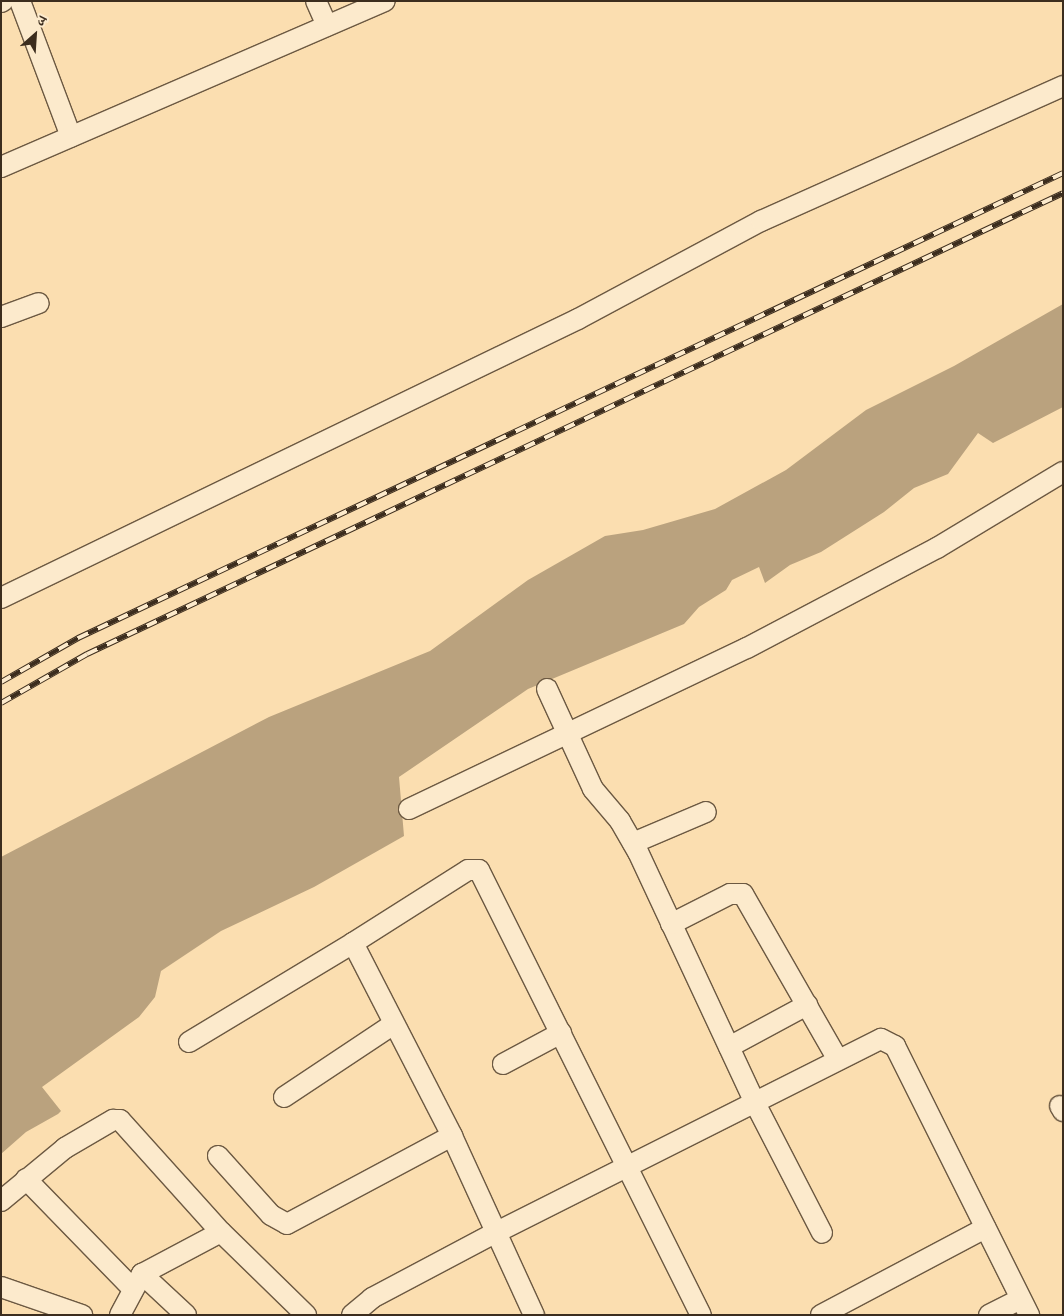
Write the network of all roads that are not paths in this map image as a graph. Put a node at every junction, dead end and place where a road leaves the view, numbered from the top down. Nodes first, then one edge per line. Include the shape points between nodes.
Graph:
1 (20, 1) edge
2 (316, 1) edge
3 (385, 1) edge
4 (327, 26) junction
5 (1063, 86) edge
6 (71, 137) junction
7 (1, 167) edge
8 (39, 303) dead end
9 (1, 317) edge
10 (1063, 472) edge
11 (1, 598) edge
12 (547, 689) dead end
13 (568, 735) junction
14 (409, 809) dead end
15 (706, 812) dead end
16 (633, 843) junction
17 (671, 924) junction
18 (353, 944) junction
19 (808, 1005) junction
20 (394, 1024) junction
21 (561, 1032) junction
22 (189, 1042) dead end
23 (729, 1047) junction
24 (838, 1060) junction
25 (503, 1064) dead end
26 (284, 1097) dead end
27 (755, 1103) junction
28 (452, 1136) junction
29 (218, 1156) dead end
30 (628, 1167) junction
31 (26, 1178) junction
32 (1, 1201) edge
33 (985, 1228) junction
34 (221, 1232) junction
35 (495, 1233) junction
36 (822, 1233) dead end
37 (137, 1281) junction
38 (1, 1287) edge
39 (1025, 1307) edge
40 (182, 1313) edge
41 (82, 1315) edge
42 (120, 1315) edge
43 (306, 1315) edge
44 (352, 1315) edge
45 (534, 1315) edge
46 (701, 1315) edge
47 (821, 1315) edge
48 (989, 1315) edge

1 - 6 street
2 - 4 street
3 - 4 street
4 - 6 street
5 - 11 street via 761,221 578,319
6 - 7 street
8 - 9 street
10 - 13 street via 937,548 747,648
12 - 13 street
13 - 14 street
13 - 16 street via 596,794 620,821
15 - 16 street
16 - 17 street
17 - 19 street via 740,892 749,901
17 - 23 street
18 - 20 street
18 - 21 street via 468,870 476,869 482,873
18 - 22 street
19 - 23 street
19 - 24 street
20 - 26 street
20 - 28 street
21 - 25 street
21 - 30 street
23 - 27 street
24 - 27 street
24 - 33 street via 874,1041 891,1042
27 - 30 street
27 - 36 street
28 - 29 street via 287,1224 271,1215
28 - 35 street
30 - 35 street
30 - 46 street
31 - 32 street
31 - 34 street via 65,1148 113,1120 120,1120
31 - 37 street
33 - 39 street
33 - 47 street
34 - 37 street
34 - 43 street
35 - 44 street via 372,1298
35 - 45 street
37 - 40 street
37 - 42 street
38 - 41 street
39 - 48 street

